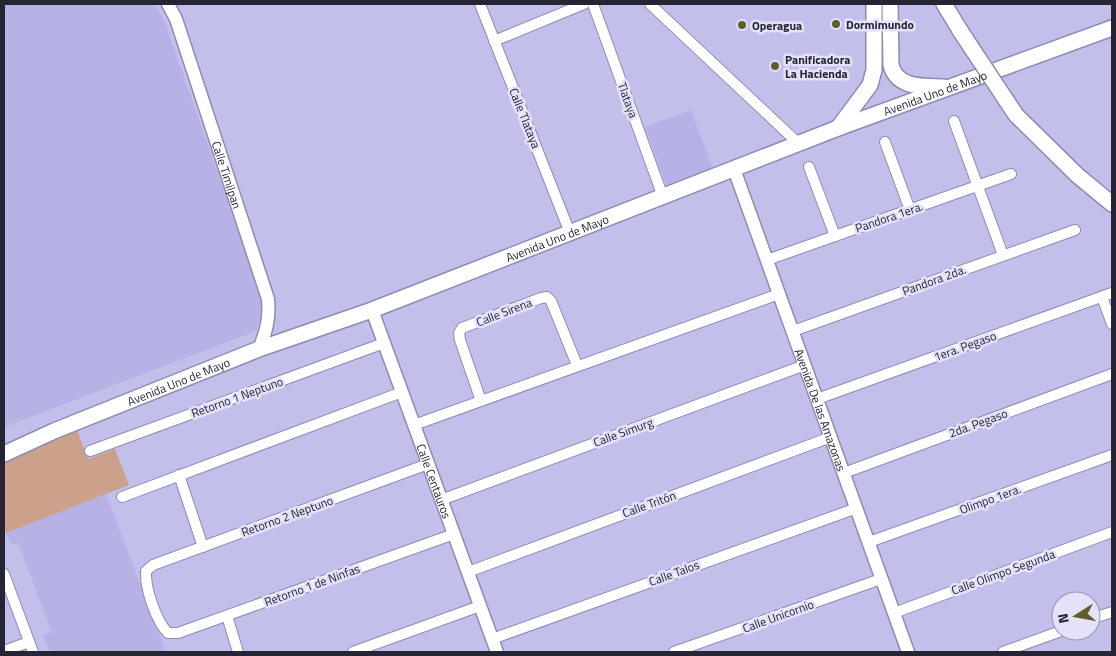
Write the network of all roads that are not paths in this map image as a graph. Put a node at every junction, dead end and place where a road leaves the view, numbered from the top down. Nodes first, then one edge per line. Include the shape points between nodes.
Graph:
1 (168, 4) edge
2 (480, 4) edge
3 (584, 4) edge
4 (592, 4) edge
5 (650, 4) edge
6 (874, 4) edge
7 (890, 4) edge
8 (944, 4) edge
9 (1112, 28) edge
10 (494, 41) junction
11 (948, 88) junction
12 (954, 121) dead end
13 (838, 128) junction
14 (885, 142) dead end
15 (799, 144) junction
16 (809, 167) dead end
17 (734, 169) junction
18 (1011, 174) dead end
19 (978, 186) junction
20 (663, 197) junction
21 (1112, 204) edge
22 (910, 210) junction
23 (1076, 230) dead end
24 (570, 233) junction
25 (835, 236) junction
26 (1003, 255) junction
27 (767, 260) junction
28 (1112, 293) edge
29 (780, 294) junction
30 (1102, 297) junction
31 (372, 310) junction
32 (1112, 324) edge
33 (793, 331) junction
34 (384, 343) junction
35 (259, 349) junction
36 (578, 365) junction
37 (805, 365) junction
38 (1112, 374) edge
39 (402, 392) junction
40 (817, 399) junction
41 (481, 401) junction
42 (414, 425) junction
43 (831, 437) junction
44 (90, 451) dead end
45 (4, 454) edge
46 (1112, 455) edge
47 (428, 464) junction
48 (844, 473) junction
49 (179, 475) junction
50 (122, 497) dead end
51 (441, 500) junction
52 (857, 508) junction
53 (1112, 532) edge
54 (454, 534) junction
55 (869, 542) junction
56 (204, 547) junction
57 (468, 572) junction
58 (4, 574) edge
59 (881, 579) junction
60 (480, 606) junction
61 (894, 612) junction
62 (226, 616) junction
63 (168, 633) joint
64 (1051, 635) edge
65 (492, 639) junction
66 (29, 642) junction
67 (4, 651) edge
68 (33, 652) edge
69 (238, 652) edge
70 (353, 652) edge
71 (497, 652) edge
72 (674, 652) edge
73 (907, 652) edge
74 (1003, 652) edge

1 - 35 street, Calle Timilpan via 176,19 268,299 268,327
2 - 10 street, Calle Tlataya
3 - 10 street
4 - 20 street, Tlataya
5 - 15 street
6 - 13 main road via 874,70 870,85
7 - 11 main road via 891,65 896,77 908,84
8 - 21 main road, bridge via 1016,115 1077,175
9 - 11 main road, Avenida Uno de Mayo
10 - 24 street, Calle Tlataya
11 - 13 main road, Avenida Uno de Mayo
12 - 19 street
13 - 15 main road, Avenida Uno de Mayo
14 - 22 street
15 - 17 main road, Avenida Uno de Mayo
16 - 25 street
17 - 20 main road, Avenida Uno de Mayo
17 - 27 street, Avenida De las Amazonas
18 - 19 street, Pandora 1era.
19 - 22 street, Pandora 1era.
19 - 26 street
20 - 24 main road, Avenida Uno de Mayo
22 - 25 street, Pandora 1era.
23 - 26 street, Pandora 2da.
24 - 31 main road, Avenida Uno de Mayo
25 - 27 street, Pandora 1era.
26 - 33 street, Pandora 2da.
27 - 29 street, Avenida De las Amazonas
28 - 30 street, 1era. Pegaso
29 - 33 street, Avenida De las Amazonas
29 - 36 street
30 - 32 street
30 - 40 street, 1era. Pegaso
31 - 34 street, Calle Centauros
31 - 35 main road, Avenida Uno de Mayo
33 - 37 street, Avenida De las Amazonas
34 - 39 street, Calle Centauros
34 - 44 street, Retorno 1 Neptuno
35 - 45 main road, Avenida Uno de Mayo
36 - 41 street
36 - 41 street, Calle Sirena via 551,301 547,297 541,298 462,328 459,333
37 - 40 street, Avenida De las Amazonas
37 - 51 street, Calle Simurg
38 - 48 street, 2da. Pegaso
39 - 42 street, Calle Centauros
39 - 49 street
40 - 43 street, Avenida De las Amazonas
41 - 42 street
42 - 47 street, Calle Centauros
43 - 48 street, Avenida De las Amazonas
43 - 57 street, Calle Tritón
46 - 55 street, Olimpo 1era.
47 - 51 street, Calle Centauros
47 - 56 street, Retorno 2 Neptuno
48 - 52 street, Avenida De las Amazonas
49 - 50 street
49 - 56 street
51 - 54 street, Calle Centauros
52 - 55 street, Avenida De las Amazonas
52 - 65 street, Calle Talos
53 - 61 street, Calle Olimpo Segunda
54 - 57 street, Calle Centauros
54 - 62 street, Retorno 1 de Ninfas
55 - 59 street, Avenida De las Amazonas
56 - 63 street, Retorno 2 Neptuno via 153,565 146,571 161,625
57 - 60 street, Calle Centauros
58 - 66 street
59 - 61 street, Avenida De las Amazonas
59 - 72 street, Calle Unicornio
60 - 65 street, Calle Centauros
60 - 70 street
61 - 73 street, Avenida De las Amazonas
62 - 63 street, Retorno 1 de Ninfas via 178,633
62 - 69 street
64 - 74 street
65 - 71 street, Calle Centauros
66 - 67 street
66 - 68 street

